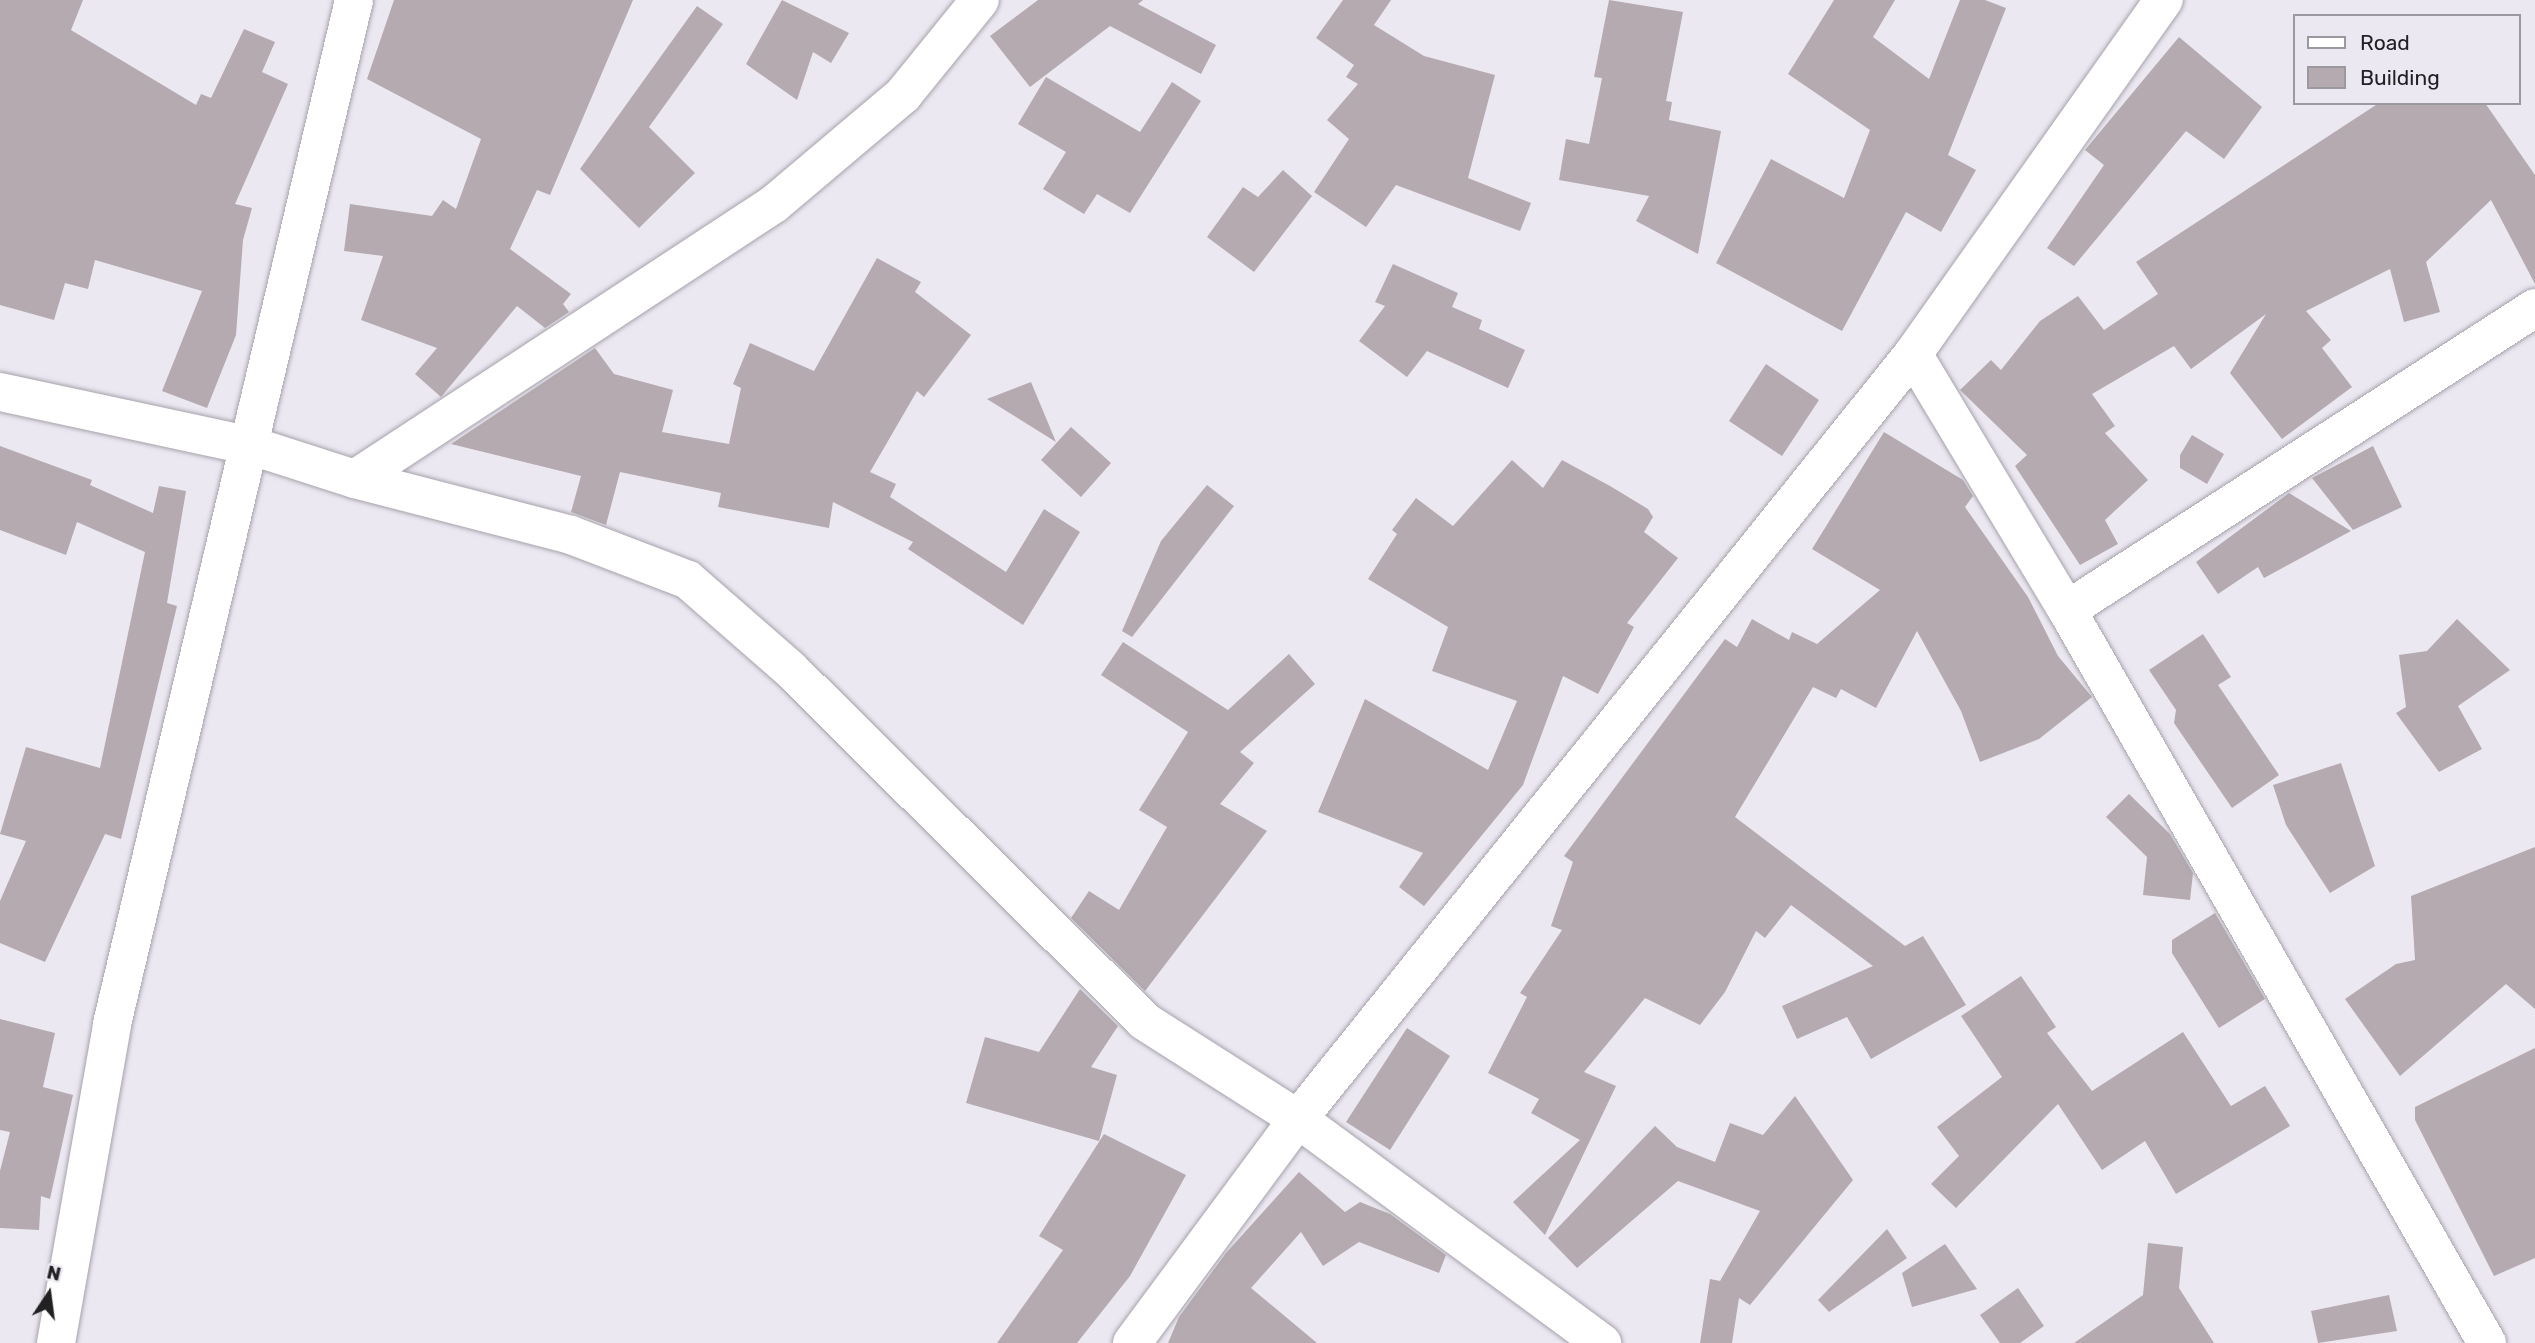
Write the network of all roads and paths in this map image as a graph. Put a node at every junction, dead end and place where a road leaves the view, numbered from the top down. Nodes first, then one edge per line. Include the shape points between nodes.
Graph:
1 (354, 0) edge
2 (980, 0) edge
3 (2164, 0) edge
4 (2535, 308) edge
5 (1913, 354) junction
6 (0, 392) edge
7 (252, 446) junction
8 (355, 479) junction
9 (2067, 610) junction
10 (1298, 1119) junction
11 (56, 1343) edge
12 (1132, 1343) edge
13 (1602, 1343) edge
14 (2487, 1343) edge

1 - 7 street
2 - 8 street via 903,95 774,204
3 - 5 street
4 - 9 street
5 - 9 street
5 - 10 street
6 - 7 street
7 - 8 street
7 - 11 street via 112,1024
8 - 10 street via 571,535 688,580 790,669 1144,1021
9 - 14 street
10 - 12 street
10 - 13 street

